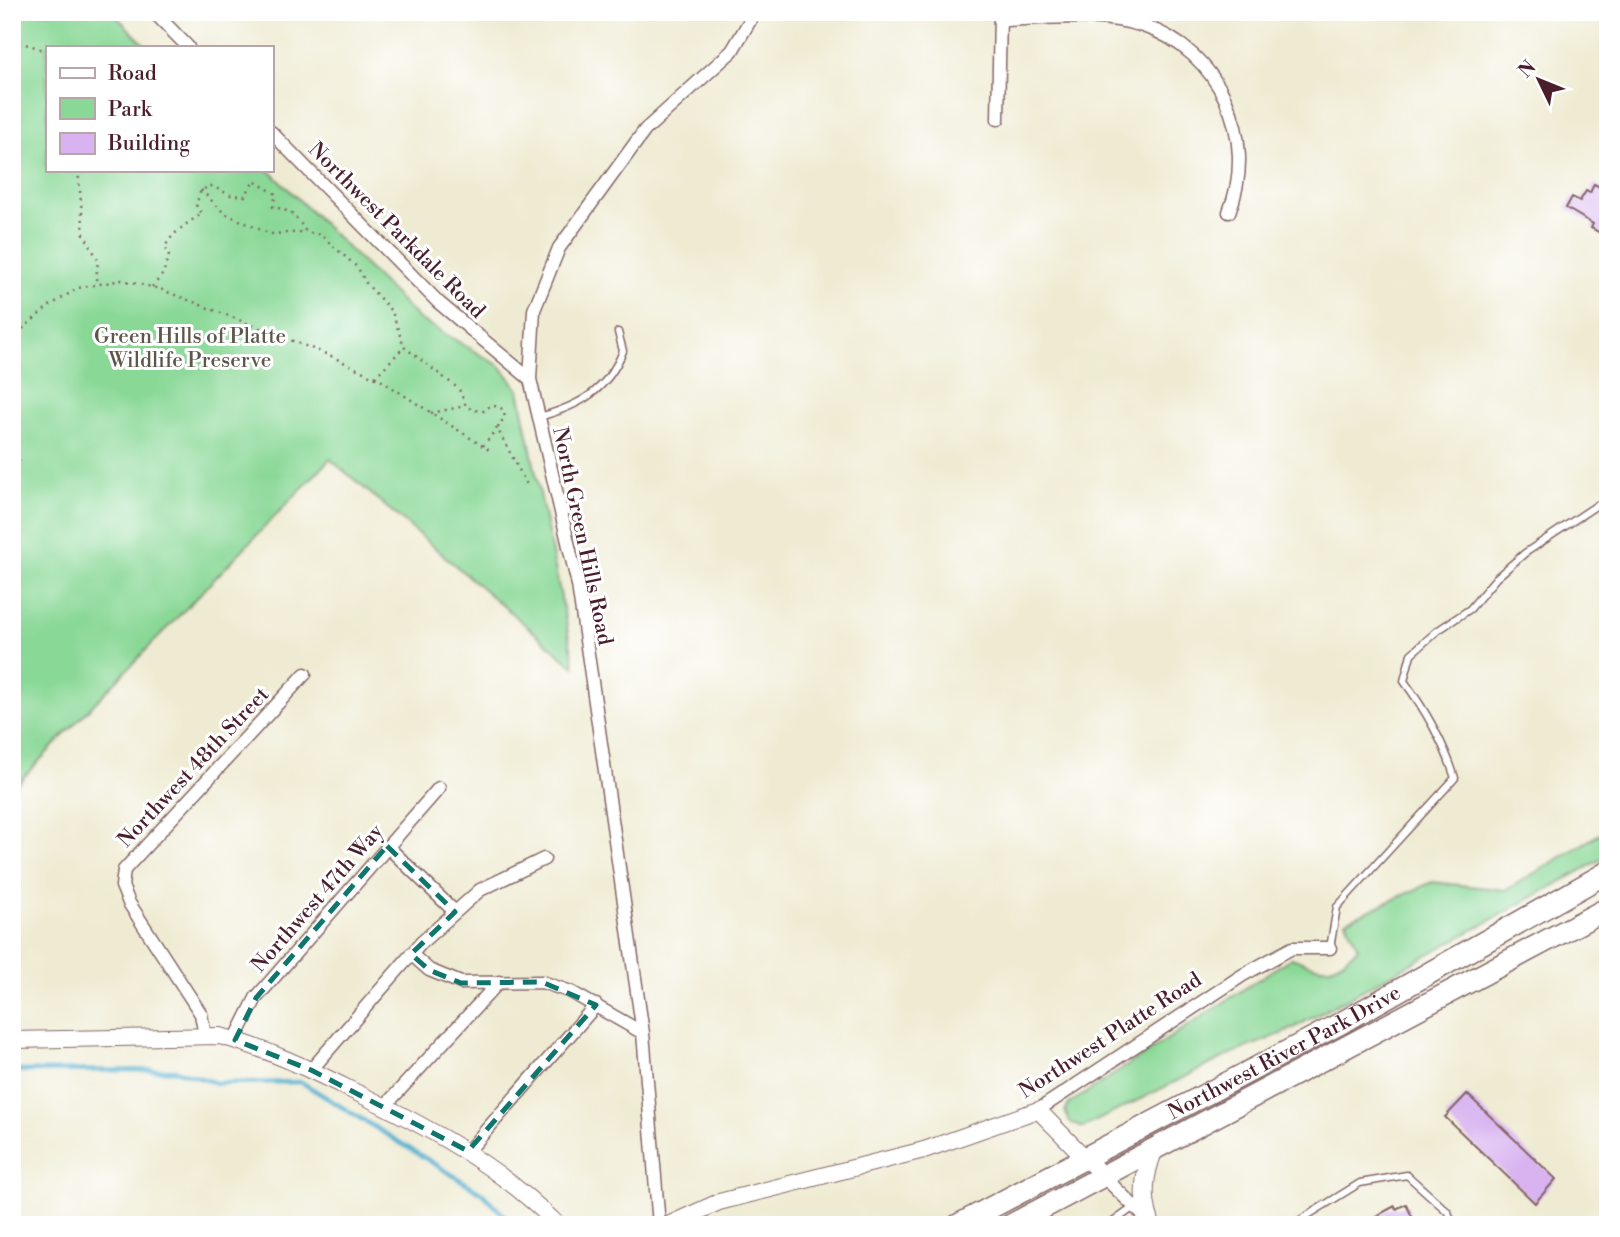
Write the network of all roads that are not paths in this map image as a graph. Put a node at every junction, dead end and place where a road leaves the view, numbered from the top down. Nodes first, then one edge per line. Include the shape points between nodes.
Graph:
1 (154, 12) edge
2 (755, 12) edge
3 (1000, 16) edge
4 (187, 46) edge
5 (998, 119) dead end
6 (273, 134) edge
7 (1230, 212) dead end
8 (618, 332) dead end
9 (530, 379) junction
10 (539, 418) junction
11 (1608, 502) edge
12 (305, 674) dead end
13 (439, 788) dead end
14 (387, 846) junction
15 (544, 859) dead end
16 (1608, 872) edge
17 (1608, 908) edge
18 (455, 912) junction
19 (1330, 948) joint
20 (411, 954) junction
21 (499, 982) junction
22 (596, 1006) junction
23 (643, 1033) junction
24 (205, 1036) junction
25 (14, 1039) edge
26 (235, 1040) junction
27 (310, 1070) junction
28 (385, 1106) junction
29 (1038, 1110) junction
30 (1154, 1149) junction
31 (468, 1151) junction
32 (1085, 1157) junction
33 (1103, 1176) junction
34 (1134, 1207) junction
35 (673, 1222) edge
36 (1151, 1223) edge
37 (558, 1225) edge
38 (659, 1225) edge
39 (958, 1225) edge
40 (1011, 1225) edge
41 (1109, 1225) edge
42 (1292, 1225) edge
43 (1452, 1225) edge

1 - 4 street
2 - 9 street, North Green Hills Road via 732,51 645,130 559,248 534,310
3 - 5 street
3 - 7 street via 1119,20 1144,26 1200,59 1227,99 1235,125 1240,161
6 - 9 street, Northwest Parkdale Road via 438,302
8 - 10 lane via 623,351 608,380 585,401
9 - 10 street, North Green Hills Road
10 - 23 street, North Green Hills Road via 578,584
11 - 19 lane via 1525,553 1469,609 1411,654 1404,681 1449,757 1455,778 1337,906
12 - 24 street, Northwest 48th Street via 124,870 122,886 129,903 201,1014
13 - 14 street, Northwest 47th Way
14 - 18 street
14 - 26 street, Northwest 47th Way via 256,999
15 - 18 street via 480,890
16 - 32 main road, Northwest River Park Drive via 1343,1022
17 - 30 main road, Northwest River Park Drive
18 - 20 street
19 - 29 street, Northwest Platte Road via 1292,948 1267,961
20 - 21 street via 429,971 461,983
20 - 27 street
21 - 22 street via 542,982
21 - 28 street
22 - 23 street
22 - 31 street
23 - 38 street, North Green Hills Road
24 - 25 street
24 - 26 street
26 - 27 street
27 - 28 street
28 - 31 street
29 - 32 street
29 - 35 street, Northwest Platte Road via 924,1150 719,1202
30 - 33 main road, Northwest River Park Drive
30 - 36 main road via 1144,1196
31 - 37 street
32 - 33 street
32 - 39 main road, Northwest River Park Drive
33 - 34 street
33 - 40 main road, Northwest River Park Drive
34 - 36 street
34 - 41 lane
42 - 43 lane via 1360,1183 1407,1175 1448,1212

